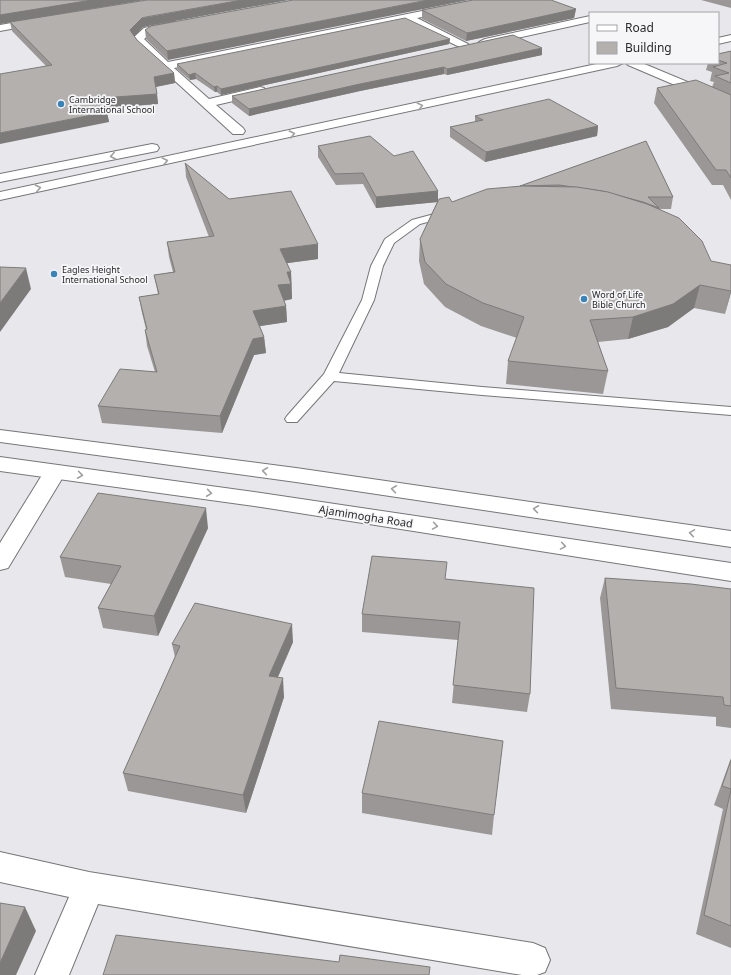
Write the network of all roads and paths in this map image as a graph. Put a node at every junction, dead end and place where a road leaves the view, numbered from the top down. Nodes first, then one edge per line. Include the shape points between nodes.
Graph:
1 (492, 0) edge
2 (406, 17) junction
3 (589, 19) edge
4 (47, 20) edge
5 (184, 23) edge
6 (0, 28) edge
7 (731, 38) edge
8 (719, 41) edge
9 (464, 46) junction
10 (448, 50) edge
11 (589, 56) edge
12 (612, 64) edge
13 (634, 64) edge
14 (166, 66) junction
15 (269, 89) edge
16 (207, 103) junction
17 (731, 105) edge
18 (298, 119) dead end
19 (253, 128) dead end
20 (238, 131) junction
21 (222, 134) dead end
22 (167, 145) dead end
23 (0, 178) edge
24 (0, 196) edge
25 (460, 210) edge
26 (330, 376) junction
27 (731, 411) edge
28 (292, 419) dead end
29 (0, 436) edge
30 (0, 464) edge
31 (56, 472) junction
32 (731, 539) edge
33 (0, 562) edge
34 (731, 572) edge
35 (0, 867) edge
36 (89, 887) junction
37 (534, 960) dead end
38 (52, 975) edge

1 - 2 main road
2 - 9 main road
2 - 14 main road
3 - 9 main road
4 - 6 main road
5 - 14 main road via 148,30 138,38 143,46
7 - 8 main road
9 - 10 main road
11 - 18 main road
24 -> 12 main road
13 - 17 main road
14 - 16 main road
15 - 16 main road
16 - 20 main road
19 - 20 main road
20 - 21 main road
22 -> 23 main road
25 - 26 lane via 416,222 389,241 377,266 368,300
26 - 27 lane
26 - 28 lane
32 -> 29 main road via 296,475
30 - 31 main road, Ajamimogha Road
31 - 33 main road
31 -> 34 main road, Ajamimogha Road via 261,500
35 - 36 main road
36 - 37 main road
36 - 38 main road

